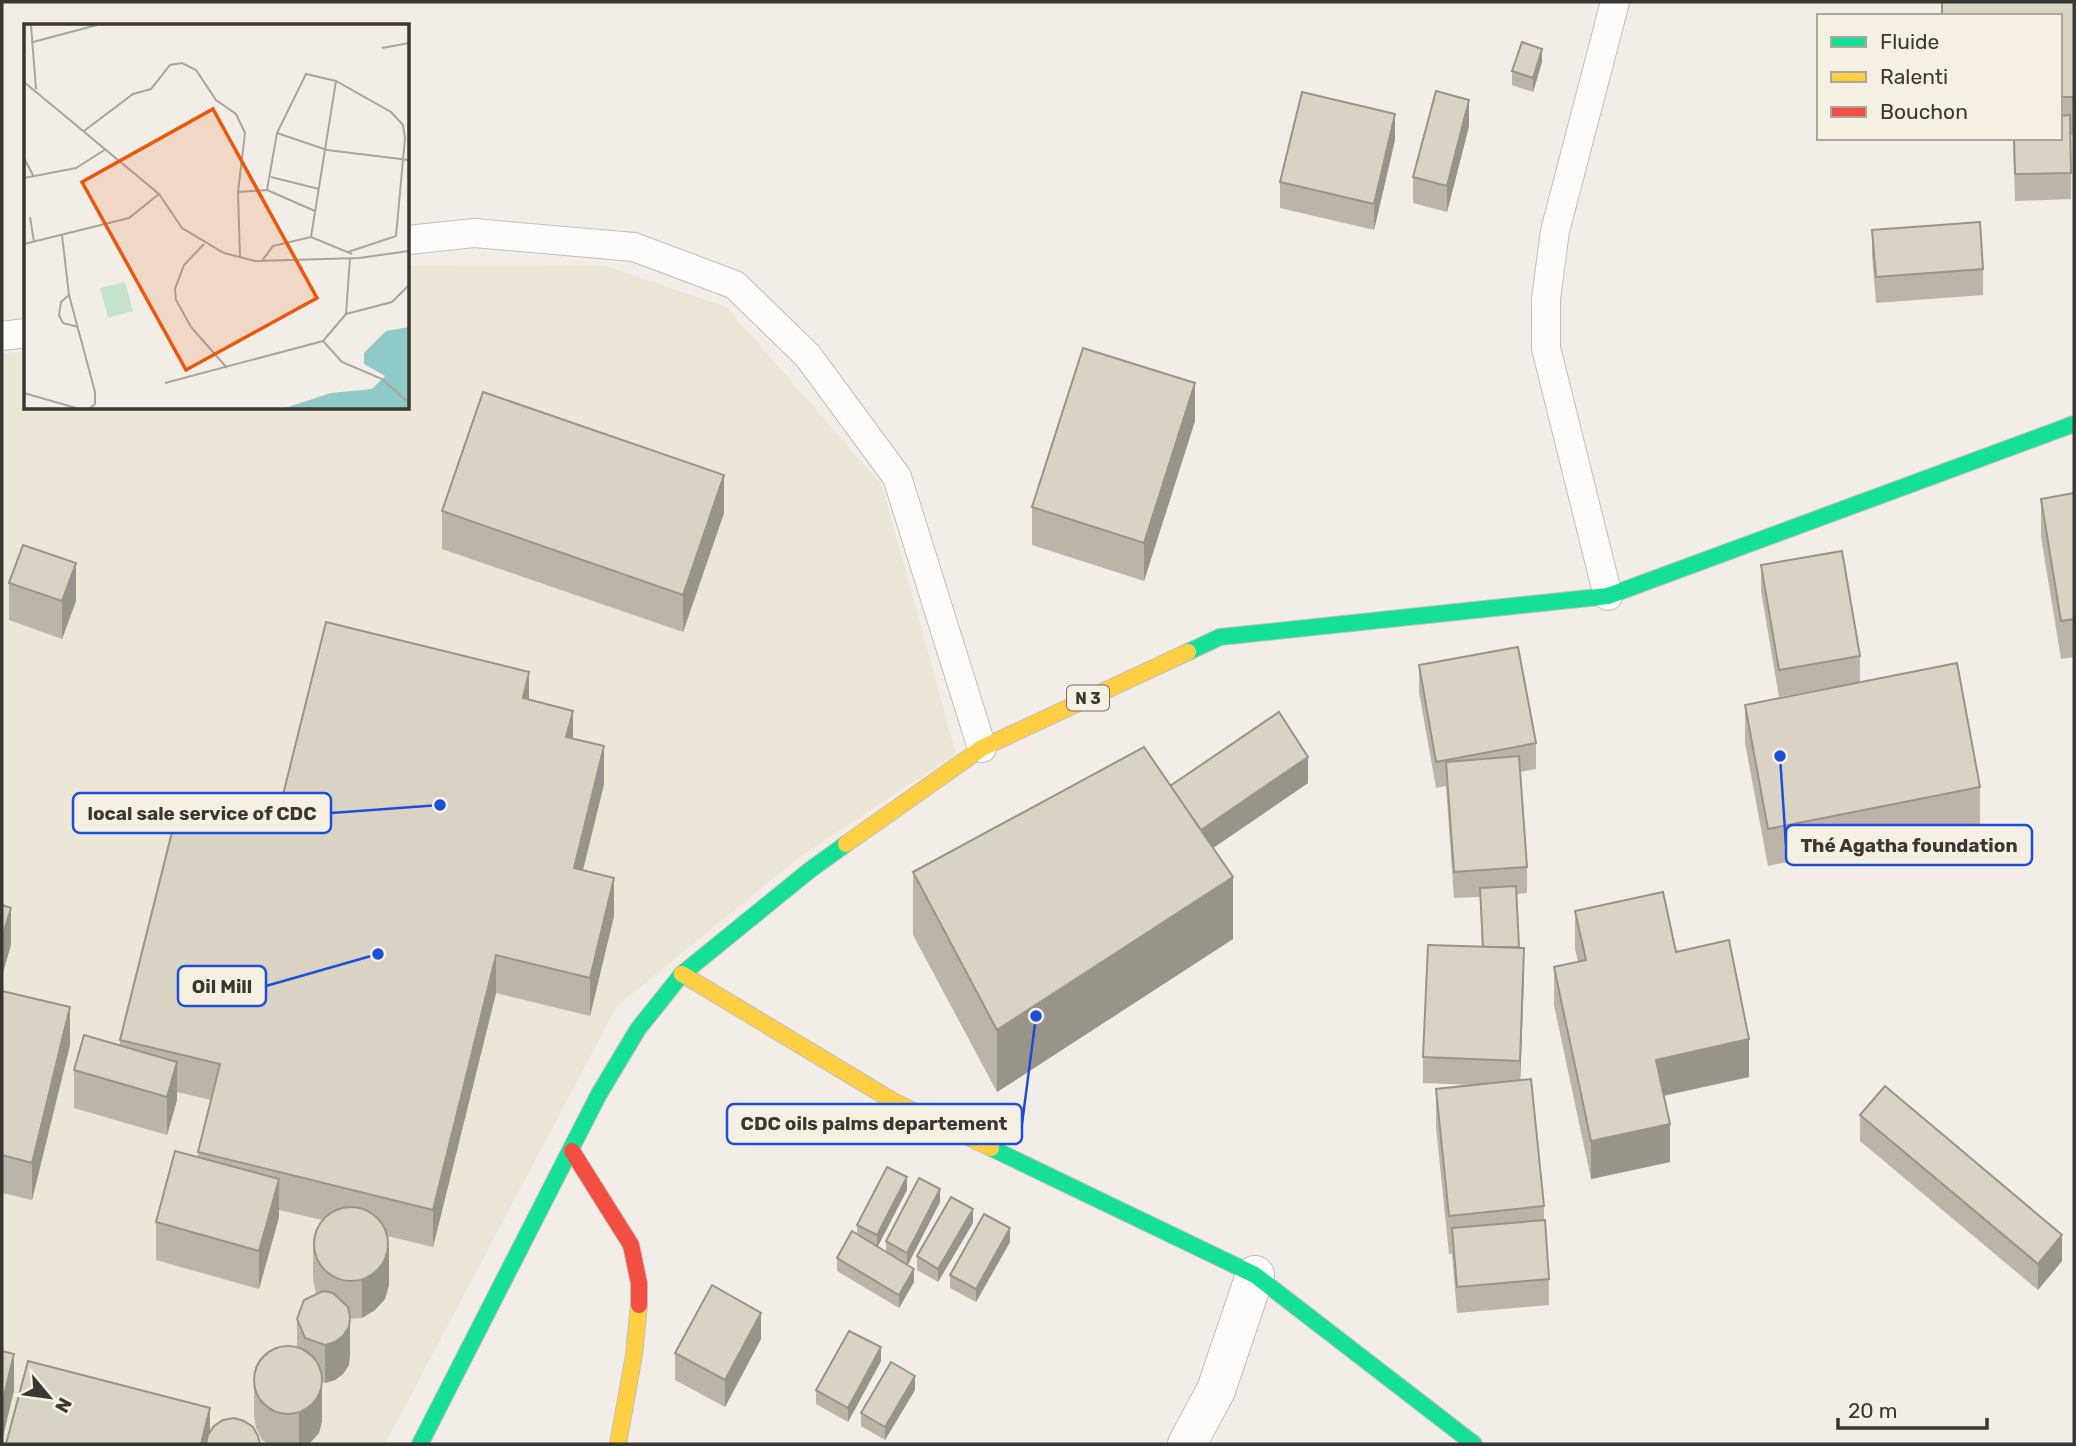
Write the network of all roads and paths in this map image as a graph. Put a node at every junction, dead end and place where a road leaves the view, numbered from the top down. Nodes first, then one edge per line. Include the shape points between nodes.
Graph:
1 (1615, 2) edge
2 (410, 240) edge
3 (24, 333) edge
4 (2, 336) edge
5 (2074, 424) edge
6 (1608, 596) junction
7 (982, 748) junction
8 (682, 974) junction
9 (572, 1151) junction
10 (1255, 1275) junction
11 (420, 1444) edge
12 (618, 1444) edge
13 (1186, 1444) edge
14 (1474, 1444) edge

1 - 6 lane via 1555,231 1546,299 1546,348
2 - 7 lane via 474,233 634,247 735,285 807,356 897,477
3 - 4 lane
5 - 6 main road, N 3
6 - 7 main road, N 3 via 1220,637
7 - 8 main road, N 3 via 810,870
8 - 9 main road, N 3 via 638,1029
8 - 10 main road via 893,1101
9 - 11 main road, N 3
9 - 12 main road via 631,1245 639,1283 636,1343
10 - 13 street via 1216,1390
10 - 14 main road

